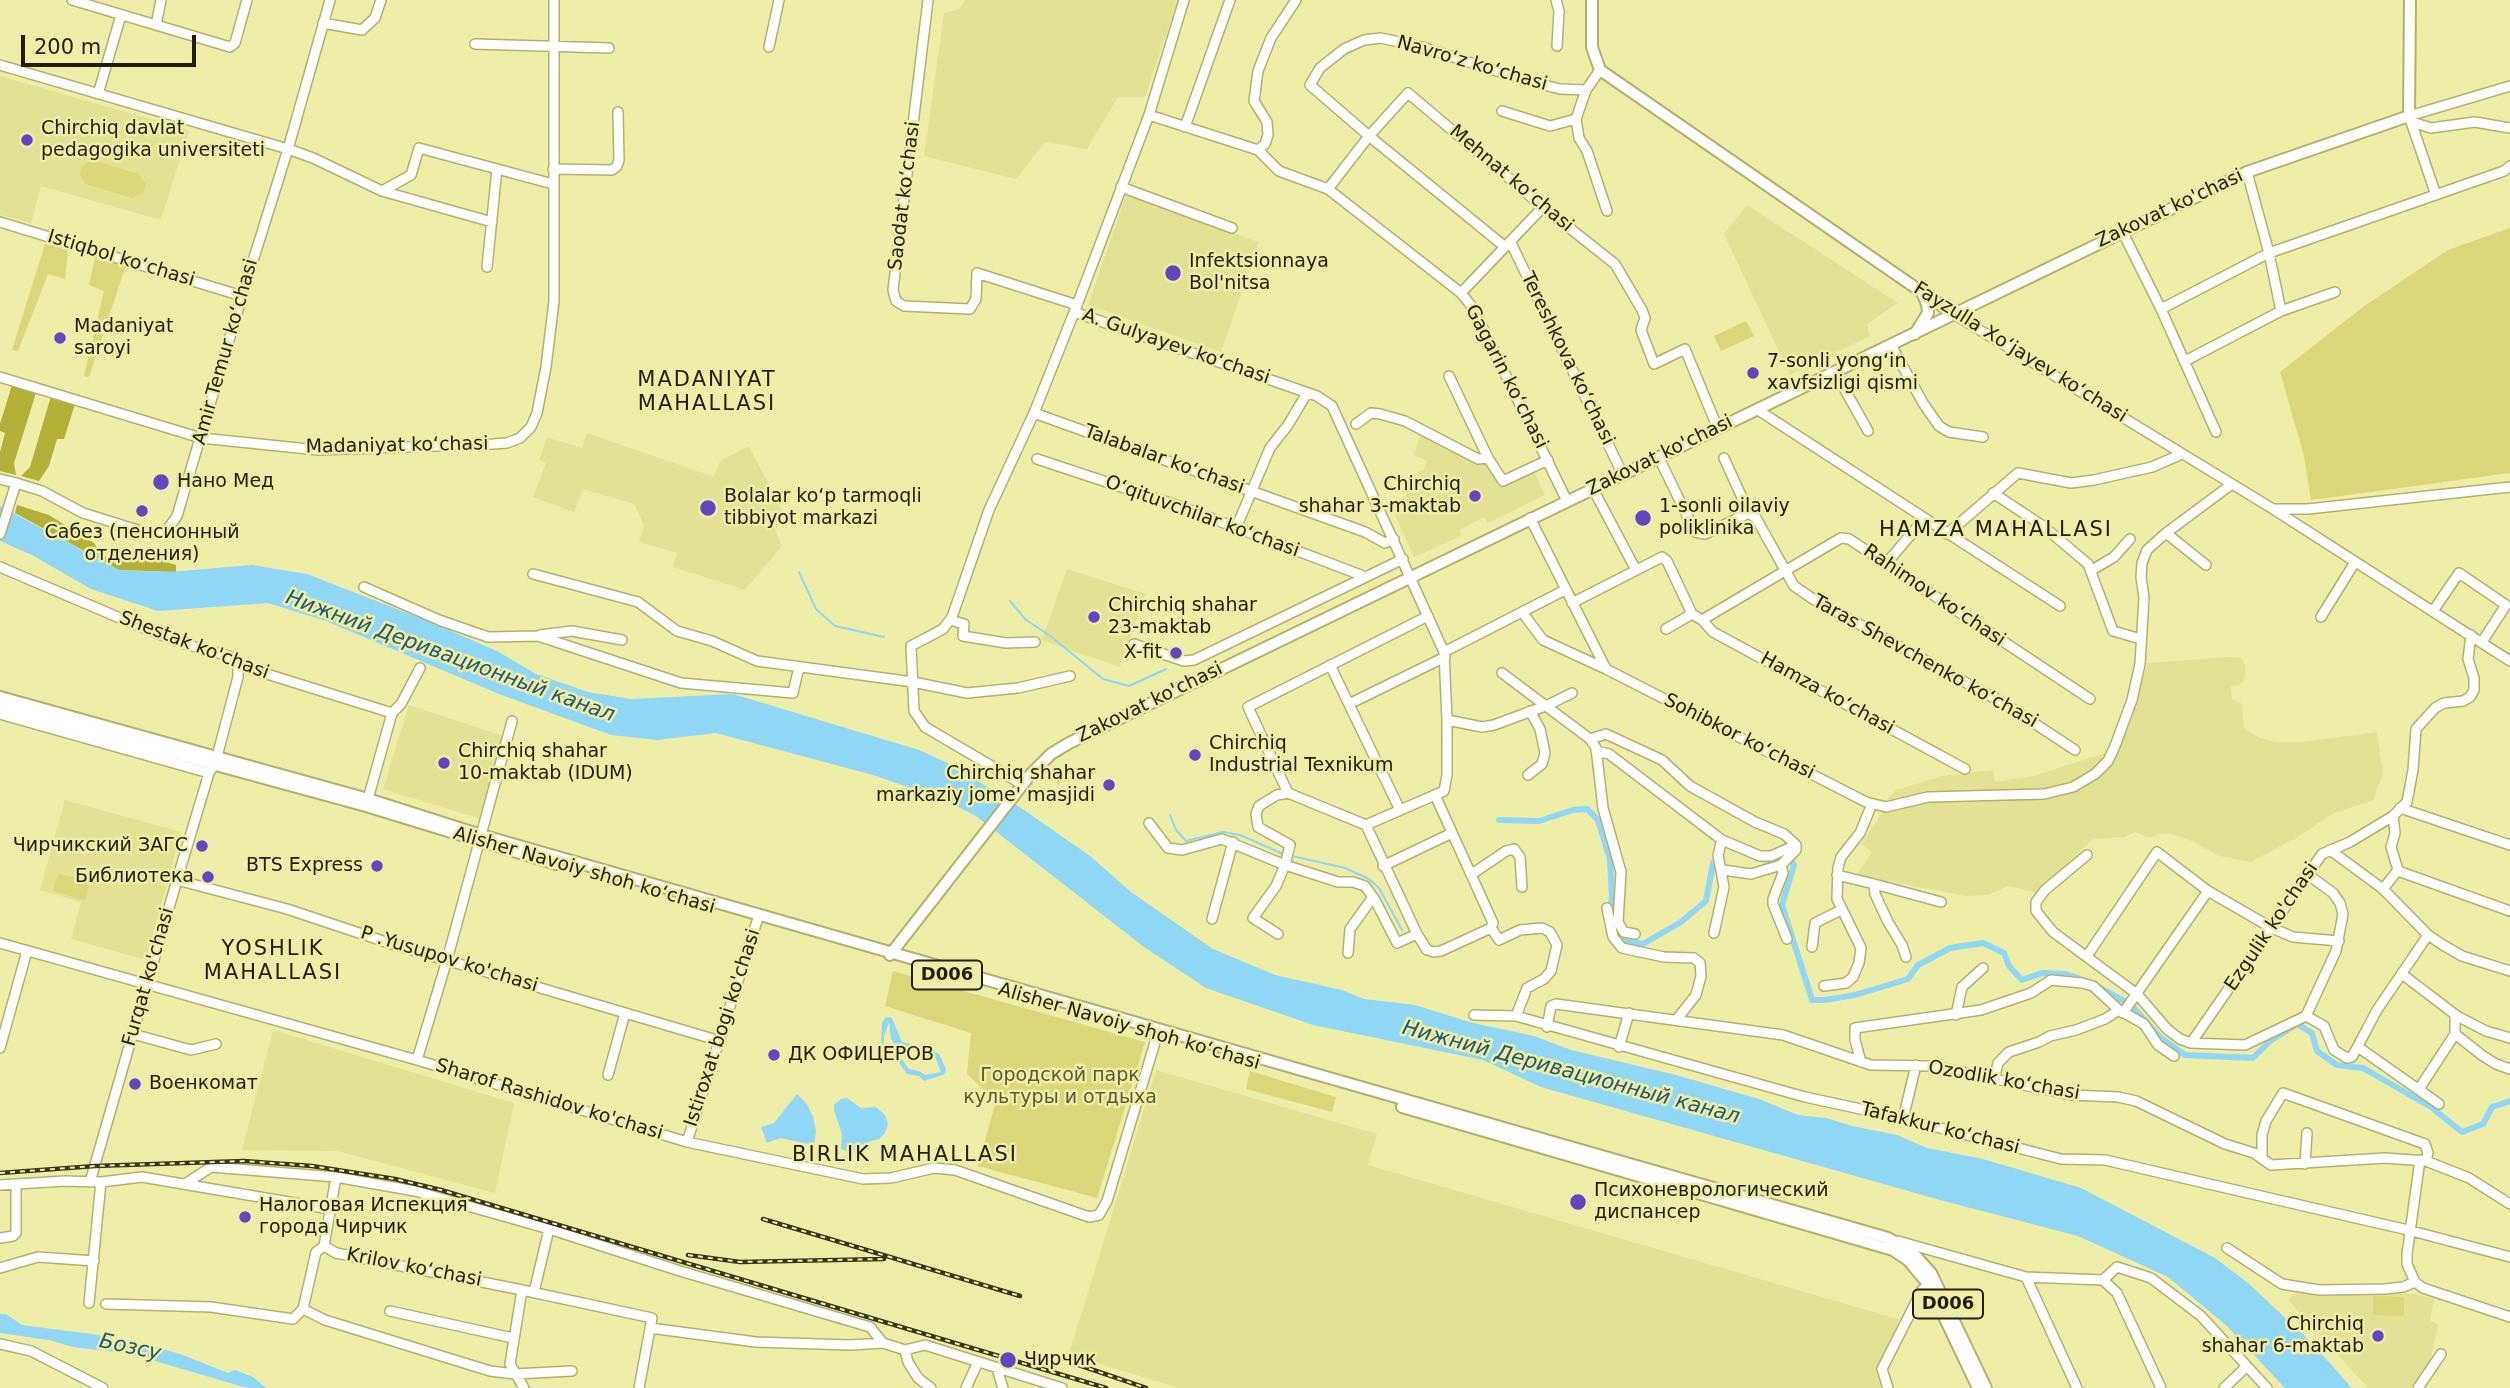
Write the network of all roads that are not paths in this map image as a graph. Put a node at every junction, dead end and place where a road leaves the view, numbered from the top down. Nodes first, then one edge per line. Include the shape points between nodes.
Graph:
1 (72, 0) edge
2 (161, 0) edge
3 (247, 0) edge
4 (330, 0) edge
5 (381, 0) edge
6 (554, 0) edge
7 (779, 0) edge
8 (928, 0) edge
9 (1184, 0) edge
10 (1230, 0) edge
11 (1296, 0) edge
12 (1556, 0) edge
13 (1592, 0) edge
14 (2410, 0) edge
15 (121, 15) junction
16 (323, 23) junction
17 (156, 25) junction
18 (475, 44) dead end
19 (1557, 46) dead end
20 (553, 47) junction
21 (769, 47) dead end
22 (609, 48) dead end
23 (0, 65) edge
24 (1600, 70) junction
25 (1310, 85) joint
26 (2510, 86) edge
27 (1586, 90) junction
28 (98, 94) junction
29 (1502, 111) dead end
30 (618, 112) dead end
31 (1149, 114) junction
32 (1576, 119) junction
33 (2411, 119) junction
34 (1185, 127) junction
35 (2510, 128) edge
36 (1369, 136) junction
37 (288, 149) junction
38 (1258, 150) junction
39 (2510, 166) edge
40 (497, 169) junction
41 (553, 169) junction
42 (2247, 172) junction
43 (553, 184) junction
44 (1121, 187) junction
45 (1328, 189) junction
46 (382, 191) junction
47 (2436, 195) junction
48 (1543, 207) junction
49 (1607, 211) dead end
50 (0, 222) edge
51 (492, 222) junction
52 (1232, 228) dead end
53 (2122, 231) junction
54 (1507, 244) junction
55 (2269, 253) junction
56 (487, 267) dead end
57 (1922, 292) junction
58 (2335, 292) dead end
59 (1461, 293) junction
60 (242, 296) junction
61 (1935, 301) junction
62 (1076, 308) junction
63 (2161, 309) junction
64 (2281, 311) junction
65 (1955, 315) junction
66 (1933, 325) junction
67 (1915, 334) junction
68 (1891, 345) junction
69 (2185, 361) junction
70 (1835, 372) junction
71 (1449, 376) dead end
72 (0, 377) edge
73 (1307, 393) junction
74 (1758, 410) junction
75 (1034, 413) junction
76 (1356, 424) dead end
77 (1718, 429) junction
78 (1868, 431) dead end
79 (2216, 432) dead end
80 (1983, 437) dead end
81 (201, 438) junction
82 (2182, 454) junction
83 (1488, 458) junction
84 (1659, 458) junction
85 (1724, 458) dead end
86 (1037, 459) dead end
87 (1548, 460) junction
88 (1623, 475) junction
89 (0, 479) edge
90 (16, 483) junction
91 (2232, 484) junction
92 (2510, 487) edge
93 (1593, 489) junction
94 (1251, 491) junction
95 (1993, 493) junction
96 (1567, 501) junction
97 (2273, 509) junction
98 (1749, 513) junction
99 (1530, 518) junction
100 (1924, 519) junction
101 (1236, 528) junction
102 (2166, 533) junction
103 (0, 534) edge
104 (1947, 534) junction
105 (1394, 539) junction
106 (2130, 539) dead end
107 (1403, 559) junction
108 (2355, 562) junction
109 (1885, 565) junction
110 (2206, 565) dead end
111 (0, 567) edge
112 (1636, 570) junction
113 (2092, 570) junction
114 (1784, 572) junction
115 (533, 574) dead end
116 (1411, 576) junction
117 (1366, 577) junction
118 (364, 587) dead end
119 (1565, 590) junction
120 (1572, 603) junction
121 (2060, 606) dead end
122 (2433, 611) junction
123 (1522, 612) junction
124 (1692, 614) junction
125 (1428, 615) junction
126 (2321, 617) dead end
127 (950, 620) junction
128 (1702, 620) junction
129 (1666, 629) dead end
130 (2471, 635) junction
131 (538, 636) junction
132 (2141, 639) junction
133 (622, 640) dead end
134 (1035, 642) dead end
135 (2482, 642) junction
136 (1134, 644) dead end
137 (1444, 654) junction
138 (2510, 661) edge
139 (238, 665) junction
140 (1330, 665) junction
141 (799, 667) junction
142 (420, 668) dead end
143 (1606, 669) junction
144 (1502, 673) dead end
145 (1070, 676) dead end
146 (913, 682) junction
147 (1572, 693) dead end
148 (0, 697) edge
149 (2090, 699) dead end
150 (1349, 704) junction
151 (1548, 705) junction
152 (0, 706) edge
153 (1530, 710) junction
154 (392, 713) junction
155 (0, 714) edge
156 (1447, 720) junction
157 (512, 721) dead end
158 (1590, 739) junction
159 (2075, 750) dead end
160 (1596, 751) junction
161 (213, 765) junction
162 (1965, 769) dead end
163 (1528, 775) dead end
164 (1022, 784) junction
165 (1288, 793) junction
166 (1435, 795) junction
167 (369, 799) junction
168 (1872, 804) junction
169 (2400, 808) junction
170 (1400, 810) junction
171 (2393, 816) junction
172 (1149, 823) dead end
173 (1366, 825) junction
174 (1452, 833) junction
175 (480, 838) junction
176 (1722, 840) junction
177 (1233, 842) junction
178 (1796, 845) junction
179 (2510, 845) edge
180 (2330, 850) junction
181 (2087, 855) dead end
182 (1786, 861) junction
183 (1285, 866) junction
184 (1383, 866) junction
185 (1723, 870) junction
186 (2398, 871) junction
187 (1472, 874) junction
188 (2307, 874) junction
189 (1838, 875) junction
190 (177, 880) junction
191 (1874, 884) junction
192 (1522, 887) dead end
193 (2383, 889) junction
194 (2208, 891) junction
195 (1373, 897) junction
196 (1941, 902) dead end
197 (1607, 908) dead end
198 (1841, 910) junction
199 (2510, 911) edge
200 (758, 918) junction
201 (1212, 919) dead end
202 (1491, 928) junction
203 (2272, 928) junction
204 (1278, 933) dead end
205 (1714, 933) dead end
206 (1416, 934) junction
207 (1635, 934) dead end
208 (2428, 935) junction
209 (1787, 939) dead end
210 (2339, 941) junction
211 (0, 943) edge
212 (1812, 947) dead end
213 (27, 951) junction
214 (1348, 953) dead end
215 (890, 955) junction
216 (2087, 956) junction
217 (1906, 957) dead end
218 (447, 960) junction
219 (1983, 968) dead end
220 (2510, 971) edge
221 (2402, 974) junction
222 (147, 986) junction
223 (1824, 986) dead end
224 (2137, 994) junction
225 (2121, 1011) junction
226 (625, 1013) junction
227 (1629, 1013) junction
228 (1474, 1015) dead end
229 (1956, 1015) junction
230 (2455, 1015) junction
231 (1516, 1016) junction
232 (2306, 1017) junction
233 (1677, 1019) junction
234 (1547, 1027) junction
235 (1158, 1033) junction
236 (133, 1034) junction
237 (2455, 1034) junction
238 (2510, 1038) edge
239 (720, 1041) junction
240 (2192, 1043) junction
241 (216, 1044) dead end
242 (1619, 1047) junction
243 (2358, 1047) junction
244 (0, 1048) edge
245 (2174, 1056) dead end
246 (417, 1060) junction
247 (1861, 1062) junction
248 (1916, 1065) junction
249 (2510, 1069) edge
250 (608, 1075) dead end
251 (1993, 1080) junction
252 (2419, 1089) junction
253 (2438, 1104) dead end
254 (1903, 1119) junction
255 (2307, 1133) dead end
256 (687, 1142) junction
257 (2262, 1158) junction
258 (2423, 1160) junction
259 (2305, 1164) junction
260 (336, 1177) junction
261 (90, 1182) junction
262 (101, 1182) junction
263 (1681, 1183) junction
264 (16, 1184) junction
265 (185, 1184) junction
266 (0, 1185) edge
267 (2510, 1205) edge
268 (330, 1209) junction
269 (549, 1229) junction
270 (2408, 1230) junction
271 (0, 1238) edge
272 (1888, 1238) junction
273 (324, 1247) junction
274 (2227, 1248) dead end
275 (1937, 1252) junction
276 (2510, 1257) edge
277 (94, 1261) junction
278 (0, 1268) edge
279 (2026, 1277) junction
280 (1930, 1279) junction
281 (2104, 1280) junction
282 (2415, 1282) junction
283 (522, 1290) junction
284 (534, 1292) junction
285 (89, 1303) dead end
286 (106, 1304) dead end
287 (303, 1309) junction
288 (390, 1311) dead end
289 (2510, 1317) edge
290 (650, 1328) junction
291 (513, 1338) junction
292 (883, 1343) junction
293 (0, 1344) edge
294 (905, 1350) junction
295 (2441, 1354) dead end
296 (978, 1362) junction
297 (2247, 1366) junction
298 (997, 1369) junction
299 (572, 1371) dead end
300 (515, 1374) junction
301 (2222, 1386) edge
302 (2265, 1387) edge
303 (103, 1388) edge
304 (524, 1388) edge
305 (639, 1388) edge
306 (930, 1388) edge
307 (966, 1388) edge
308 (1003, 1388) edge
309 (1062, 1388) edge
310 (1888, 1388) edge
311 (1978, 1388) edge
312 (1986, 1388) edge
313 (2077, 1388) edge
314 (2161, 1388) edge
315 (2418, 1388) edge

1 - 15 street
2 - 17 street
3 - 17 street via 230,47
4 - 16 street, Amir Temur ko‘chasi
5 - 16 street via 374,18 362,30
6 - 20 street
7 - 21 street
8 - 62 street, Saodat ko‘chasi via 893,290 896,301 904,306 970,309 976,299 977,273
9 - 31 street, A. Gulyayev ko‘chasi
10 - 34 street
11 - 38 street via 1271,38 1258,72 1254,101 1267,122 1268,135
12 - 19 street
13 - 24 main road via 1592,47
14 - 33 main road
15 - 17 street
15 - 28 street
16 - 37 street, Amir Temur ko‘chasi
18 - 20 street
20 - 22 street
20 - 41 street
23 - 28 street
24 - 27 street
24 - 57 main road, Fayzulla Xo‘jayev ko‘chasi
25 - 27 street, Navro‘z ko‘chasi via 1320,68 1344,49 1381,38 1528,81
25 - 36 street, Tereshkova ko‘chasi
26 - 33 street
27 - 32 street
28 - 37 street
29 - 32 street via 1550,126
30 - 41 street via 620,160 612,170
31 - 34 street, Gagarin ko‘chasi
31 - 44 street, A. Gulyayev ko‘chasi
32 - 49 street
33 - 35 street via 2431,128 2475,122
33 - 42 main road, Zakovat ko'chasi
33 - 47 street
34 - 38 street, Gagarin ko‘chasi
36 - 45 street
36 - 48 street, Mehnat ko‘chasi via 1408,93
36 - 54 street, Tereshkova ko‘chasi
37 - 46 street
37 - 60 street, Amir Temur ko‘chasi
38 - 45 street, Gagarin ko‘chasi via 1279,171
39 - 47 street
40 - 43 street
40 - 46 street via 419,148 411,175
40 - 51 street
41 - 43 street
42 - 53 main road, Zakovat ko'chasi
42 - 55 street
43 - 81 street, Madaniyat ko‘chasi via 554,301 546,368 537,413 520,438 493,444 318,450
44 - 52 street
44 - 62 street, A. Gulyayev ko‘chasi
45 - 59 street, Gagarin ko‘chasi
46 - 51 street
47 - 55 street
48 - 54 street
48 - 77 street, Mehnat ko‘chasi via 1615,264 1642,310 1641,330 1654,363 1685,349
50 - 60 street, Istiqbol ko‘chasi
51 - 56 street
53 - 63 street
53 - 65 main road, Zakovat ko'chasi
54 - 59 street
54 - 88 street, Tereshkova ko‘chasi
55 - 63 street
55 - 64 street
57 - 61 main road, Fayzulla Xo‘jayev ko‘chasi
57 - 67 main road via 1927,313
58 - 64 street
59 - 87 street, Gagarin ko‘chasi via 1473,308
60 - 81 street, Amir Temur ko‘chasi
61 - 65 main road, Fayzulla Xo‘jayev ko‘chasi
61 - 66 main road
62 - 73 street, A. Gulyayev ko‘chasi
62 - 75 street
63 - 69 street
64 - 69 street
65 - 66 main road, Zakovat ko'chasi
65 - 82 street, Fayzulla Xo‘jayev ko‘chasi
66 - 67 main road, Zakovat ko'chasi
67 - 68 main road, Zakovat ko'chasi
68 - 70 main road, Zakovat ko'chasi
68 - 80 street via 1939,426
69 - 79 street
70 - 74 main road, Zakovat ko'chasi
70 - 78 street
71 - 83 street
72 - 81 street, Madaniyat ko‘chasi
73 - 94 street via 1270,448
73 - 105 street, A. Gulyayev ko‘chasi via 1323,399 1338,416
74 - 77 main road, Zakovat ko'chasi
74 - 100 street
75 - 94 street, Talabalar ko‘chasi
75 - 127 street via 989,510
76 - 83 street via 1371,413 1380,414 1405,421 1478,458
77 - 84 main road, Zakovat ko'chasi
81 - 90 street, Amir Temur ko‘chasi via 177,516 163,532 145,532 83,513
82 - 91 street, Fayzulla Xo‘jayev ko‘chasi
82 - 95 street via 2152,467 2094,481 2071,483 2018,472
83 - 87 street via 1503,481
84 - 88 main road, Zakovat ko'chasi
84 - 98 street via 1695,532 1705,534
85 - 98 street, Taras Shevchenko ko‘chasi
86 - 101 street, O‘qituvchilar ko‘chasi
87 - 96 street, Gagarin ko‘chasi
88 - 93 main road, Zakovat ko'chasi
89 - 90 street
90 - 103 street
91 - 97 street, Fayzulla Xo‘jayev ko‘chasi
91 - 102 street
92 - 97 street
93 - 96 main road, Zakovat ko'chasi
93 - 112 street
94 - 101 street
94 - 105 street, Talabalar ko‘chasi via 1385,543
95 - 104 street
95 - 113 street via 2063,542
96 - 99 main road, Zakovat ko'chasi
97 - 108 street, Fayzulla Xo‘jayev ko‘chasi
98 - 114 street, Taras Shevchenko ko‘chasi
99 - 116 main road, Zakovat ko'chasi
99 - 119 street
100 - 104 street
100 - 109 street
101 - 117 street, O‘qituvchilar ko‘chasi
102 - 110 street
102 - 132 street via 2147,550 2142,563
104 - 121 street
105 - 107 street, A. Gulyayev ko‘chasi
106 - 113 street via 2114,557
107 - 116 street, A. Gulyayev ko‘chasi
107 - 117 street
108 - 122 street, Fayzulla Xo‘jayev ko‘chasi
108 - 126 street
109 - 114 street, Rahimov ko‘chasi via 1841,538
109 - 149 street, Rahimov ko‘chasi
111 - 139 street, Shestak ko'chasi via 141,627 229,656
112 - 120 street
112 - 124 street via 1662,557
113 - 132 street via 2113,631
114 - 128 street, Rahimov ko‘chasi
114 - 159 street, Taras Shevchenko ko‘chasi via 1804,594 2005,704
115 - 141 street via 638,602 677,631 757,661
116 - 125 street, A. Gulyayev ko‘chasi
116 - 164 main road, Zakovat ko'chasi via 1069,743 1043,761
117 - 136 street via 1189,662
118 - 131 street via 488,637
119 - 120 street
119 - 123 street
120 - 143 street
122 - 130 street, Fayzulla Xo‘jayev ko‘chasi
122 - 135 street via 2459,573 2506,605
123 - 137 street
123 - 143 street, Sohibkor ko‘chasi via 1543,640
124 - 128 street, Hamza ko‘chasi
124 - 129 street
125 - 137 street, A. Gulyayev ko‘chasi
125 - 140 street
127 - 134 street via 964,624 963,636
127 - 146 street via 943,629 911,646
128 - 162 street, Hamza ko‘chasi via 1713,632
130 - 135 street, Fayzulla Xo‘jayev ko‘chasi
130 - 169 street, Ezgulik ko'chasi via 2468,659 2474,690 2470,698 2435,708 2416,729 2407,802
131 - 133 street via 572,631
131 - 141 street via 681,683 793,693
132 - 168 street via 2132,700 2108,761 2095,774 2073,787 2044,794 1928,797 1886,807
135 - 138 street, Fayzulla Xo‘jayev ko‘chasi
137 - 150 street
137 - 156 street
139 - 154 street, Shestak ko'chasi
139 - 161 street, Furqat ko'chasi
140 - 150 street
140 - 165 street via 1248,707
141 - 146 street
142 - 154 street
143 - 168 street, Sohibkor ko‘chasi
144 - 151 street
145 - 146 street via 1018,688 967,692
146 - 164 street via 914,711 925,727
147 - 151 street
148 - 161 main road, Alisher Navoiy shoh koʻchasi / D006
150 - 170 street
151 - 153 street
151 - 158 street
152 - 161 main road, Alisher Navoiy shoh koʻchasi / D006
153 - 156 street via 1482,727
153 - 163 street via 1545,753 1542,764
154 - 167 street
155 - 161 street, Alisher Navoiy shoh koʻchasi
156 - 166 street via 1447,775 1444,790
157 - 175 street
158 - 160 street
158 - 178 street via 1606,734 1662,760 1690,786 1784,834
160 - 176 street via 1609,754
160 - 207 street via 1603,808 1621,873 1618,922 1624,932
161 - 167 main road, Alisher Navoiy shoh koʻchasi / D006
161 - 175 main road, Alisher Navoiy shoh koʻchasi / D006
161 - 190 street, Furqat ko'chasi
164 - 215 main road, Zakovat ko'chasi
165 - 173 street
165 - 183 street via 1259,806 1255,821 1263,832 1290,845
166 - 170 street
166 - 174 street
167 - 175 main road, Alisher Navoiy shoh koʻchasi / D006
168 - 189 street via 1860,834 1841,857
169 - 171 street, Ezgulik ko'chasi
169 - 179 street
170 - 173 street
171 - 180 street, Ezgulik ko'chasi
171 - 186 street via 2392,851
172 - 177 street via 1168,848 1182,850 1222,838
173 - 184 street
174 - 184 street
174 - 187 street
175 - 200 main road, Alisher Navoiy shoh koʻchasi / D006
175 - 218 street
176 - 178 street via 1760,856
176 - 185 street via 1718,850
177 - 183 street
177 - 201 street
178 - 182 street
180 - 188 street, Ezgulik ko'chasi
180 - 193 street
181 - 216 street via 2045,890 2035,906 2053,932
182 - 185 street via 1751,874
182 - 209 street via 1773,904
183 - 195 street via 1353,882
183 - 204 street via 1253,918
184 - 206 street
185 - 205 street via 1724,893
186 - 193 street
186 - 199 street
187 - 192 street via 1514,849 1520,856
187 - 202 street via 1493,923
188 - 203 street, Ezgulik ko'chasi
188 - 210 street via 2340,903
189 - 191 street
189 - 198 street
190 - 218 street, P .Yusupov ko'chasi
190 - 222 street, Furqat ko'chasi
191 - 196 street
191 - 217 street
193 - 208 street
194 - 203 street
194 - 216 street via 2160,852 2155,853
194 - 224 street
195 - 206 street via 1397,943
195 - 214 street via 1350,929
197 - 233 street via 1613,937 1622,948 1694,958 1700,963 1696,995
198 - 212 street via 1815,923
198 - 223 street via 1861,948 1859,963 1846,983
200 - 215 main road, Alisher Navoiy shoh koʻchasi / D006
200 - 239 street, Istiroxat bogi ko'chasi
202 - 206 street via 1434,952 1427,950
202 - 231 street via 1499,940 1520,930 1542,928 1557,945 1551,971 1527,988
203 - 210 street via 2293,937
203 - 240 street, Ezgulik ko'chasi
208 - 220 street via 2462,956
208 - 221 street
210 - 232 street
211 - 213 street, Sharof Rashidov ko'chasi
213 - 222 street, Sharof Rashidov ko'chasi
213 - 244 street
215 - 235 main road, Alisher Navoiy shoh koʻchasi / D006
216 - 224 street
218 - 226 street, P .Yusupov ko'chasi
218 - 246 street
219 - 229 street via 1962,987
221 - 230 street
221 - 243 street
222 - 236 street, Furqat ko'chasi
222 - 246 street, Sharof Rashidov ko'chasi
224 - 225 street
224 - 240 street via 2167,1029
225 - 229 street via 2093,986 2051,980 2019,998
225 - 245 street via 2144,1024 2158,1045
225 - 251 street via 2009,1052 1998,1063
226 - 239 street, P .Yusupov ko'chasi
226 - 250 street
227 - 233 street, Ozodlik ko‘chasi
227 - 234 street, Ozodlik ko‘chasi via 1554,1004
227 - 242 street
228 - 231 street, Tafakkur ko‘chasi
229 - 247 street via 1855,1028
230 - 237 street
230 - 238 street
231 - 234 street, Tafakkur ko‘chasi
232 - 240 street via 2245,1045
232 - 243 street via 2324,1026 2334,1049 2347,1058
233 - 247 street, Ozodlik ko‘chasi via 1783,1035
234 - 242 street, Tafakkur ko‘chasi
235 - 256 street, Sharof Rashidov ko'chasi via 1099,1215 1086,1217 955,1170 934,1168 863,1179
235 - 263 main road, Alisher Navoiy shoh koʻchasi / D006
236 - 241 street via 191,1050
236 - 261 street, Furqat ko'chasi
237 - 249 street via 2483,1056
237 - 252 street
239 - 256 street, Istiroxat bogi ko'chasi
242 - 254 street, Tafakkur ko‘chasi
243 - 252 street
246 - 256 street, Sharof Rashidov ko'chasi
247 - 248 street, Ozodlik ko‘chasi
248 - 251 street, Ozodlik ko‘chasi
248 - 254 street
251 - 257 street, Ozodlik ko‘chasi via 2071,1096 2136,1101
252 - 253 street
254 - 270 street, Tafakkur ko‘chasi via 2061,1159 2105,1160
255 - 259 street
257 - 258 street via 2266,1121 2283,1093 2425,1144 2428,1153
257 - 259 street, Ozodlik ko‘chasi via 2272,1165
258 - 259 street, Ozodlik ko‘chasi
258 - 267 street, Ozodlik ko‘chasi via 2469,1178
258 - 270 street
260 - 265 street via 211,1167
260 - 268 street, Krilov ko‘chasi
260 - 269 street via 415,1191
261 - 262 street
261 - 264 street
262 - 265 street via 142,1177
262 - 277 street
263 - 272 main road, Alisher Navoiy shoh koʻchasi / D006
263 - 280 main road, Alisher Navoiy shoh koʻchasi / D006 via 1878,1244
264 - 266 street
264 - 271 street via 16,1233
265 - 268 street
268 - 273 street, Krilov ko‘chasi
269 - 284 street
269 - 292 street via 870,1327
270 - 276 street, Tafakkur ko‘chasi
270 - 282 street via 2407,1264
272 - 275 street
272 - 280 main road, D006 via 1913,1253
273 - 283 street, Krilov ko‘chasi
273 - 287 street via 312,1261
274 - 282 street via 2282,1284 2319,1290 2385,1289
275 - 279 street
275 - 280 street via 1929,1257
277 - 278 street via 38,1256
277 - 285 street
279 - 281 street
279 - 313 street
280 - 310 street via 1882,1369
280 - 311 main road, D006
280 - 312 main road, D006
281 - 297 street via 2117,1267 2151,1278 2200,1316
281 - 314 street via 2117,1293
282 - 289 street
283 - 284 street, Krilov ko‘chasi
283 - 291 street
284 - 290 street, Krilov ko‘chasi via 652,1318
286 - 287 street via 211,1307 293,1319
287 - 300 street via 325,1320 490,1371
288 - 291 street
290 - 292 street, Krilov ko‘chasi via 756,1342
290 - 305 street
291 - 300 street via 510,1364
292 - 294 street
293 - 303 street via 31,1351
294 - 296 street via 925,1345
294 - 306 street via 918,1378
295 - 315 street
296 - 298 street
296 - 307 street
297 - 301 street
297 - 302 street
298 - 308 street
298 - 309 street
299 - 300 street
300 - 304 street

